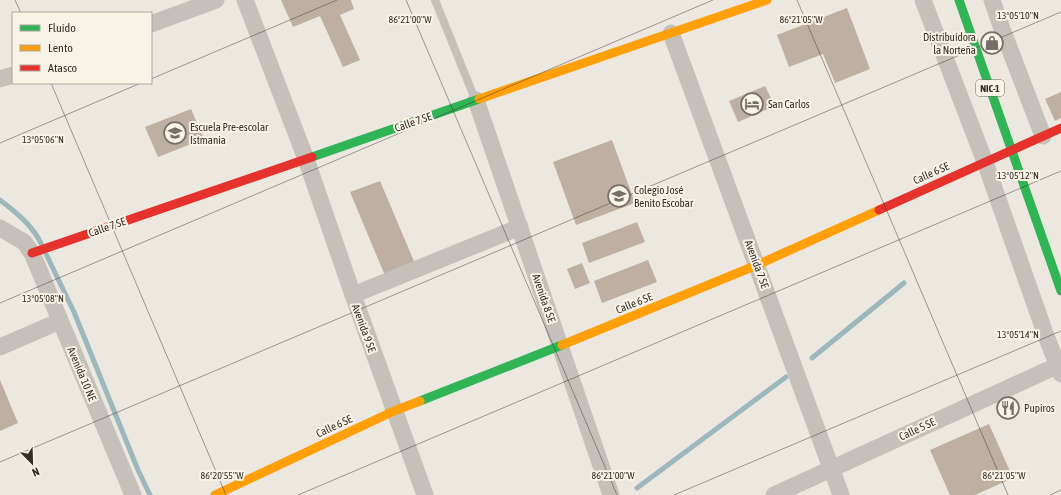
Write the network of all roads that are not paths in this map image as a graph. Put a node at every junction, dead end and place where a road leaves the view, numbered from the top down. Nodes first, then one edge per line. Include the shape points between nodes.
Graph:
1 (216, 0) edge
2 (245, 0) edge
3 (435, 0) edge
4 (767, 0) edge
5 (923, 0) edge
6 (959, 0) edge
7 (992, 0) edge
8 (152, 24) edge
9 (671, 33) junction
10 (12, 75) edge
11 (0, 79) edge
12 (476, 100) junction
13 (1061, 128) edge
14 (1043, 136) junction
15 (1011, 150) junction
16 (306, 159) junction
17 (985, 162) junction
18 (520, 227) junction
19 (0, 228) edge
20 (36, 251) junction
21 (757, 265) junction
22 (1061, 291) edge
23 (353, 295) junction
24 (60, 321) junction
25 (560, 346) junction
26 (0, 347) edge
27 (1060, 367) edge
28 (394, 412) junction
29 (831, 469) junction
30 (133, 495) edge
31 (215, 495) edge
32 (425, 495) edge
33 (611, 495) edge
34 (774, 495) edge
35 (841, 495) edge

1 - 8 street
2 - 16 street, Avenida 9 SE
3 - 12 lane
4 - 9 main road, Calle 7 SE
5 - 17 street
6 - 15 main road, NIC-1
7 - 14 street
9 - 12 main road, Calle 7 SE
9 - 21 street, Avenida 7 SE
10 - 11 street
12 - 16 main road, Calle 7 SE
12 - 18 street, Avenida 8 SE
13 - 14 main road, Calle 6 SE
14 - 15 main road, Calle 6 SE
15 - 17 main road, Calle 6 SE
15 - 22 main road, NIC-1
16 - 20 main road, Calle 7 SE
16 - 23 street, Avenida 9 SE
17 - 21 main road, Calle 6 SE
17 - 27 street via 1046,336
18 - 23 street
18 - 25 street, Avenida 8 SE
19 - 20 street
20 - 24 street, Avenida 10 NE
21 - 25 main road, Calle 6 SE
21 - 29 street, Avenida 7 SE
23 - 28 street, Avenida 9 SE
24 - 26 street
24 - 30 street, Avenida 10 NE
25 - 28 main road, Calle 6 SE
25 - 33 street, Avenida 8 SE
27 - 29 street, Calle 5 SE
28 - 31 main road, Calle 6 SE
28 - 32 street, Avenida 9 SE
29 - 34 street, Calle 5 SE
29 - 35 street, Avenida 7 SE

